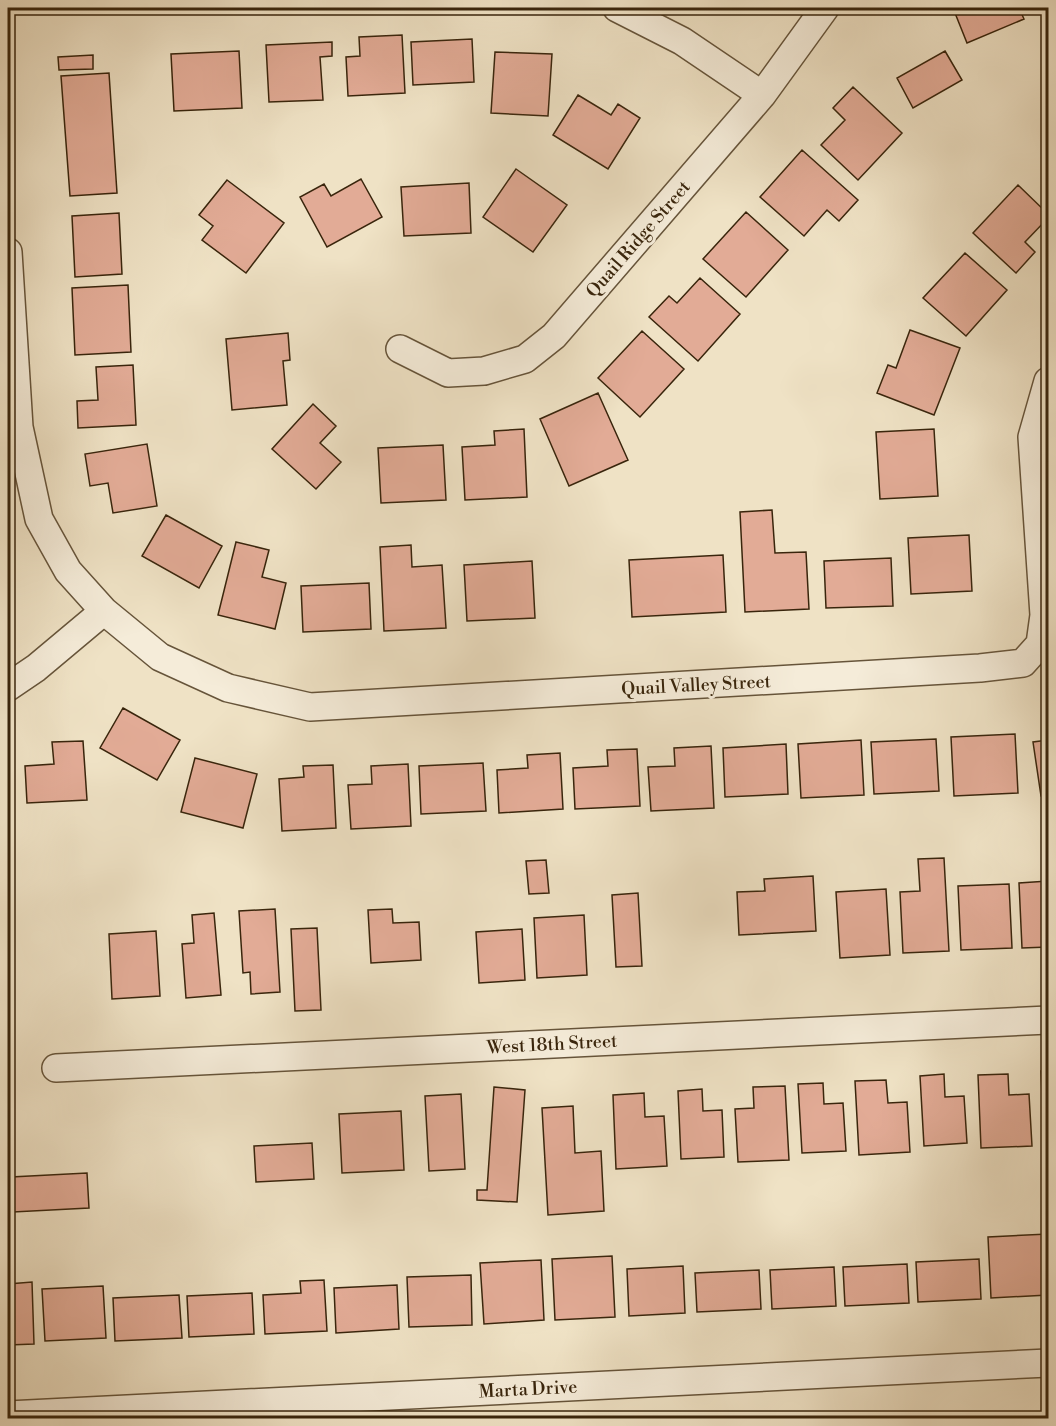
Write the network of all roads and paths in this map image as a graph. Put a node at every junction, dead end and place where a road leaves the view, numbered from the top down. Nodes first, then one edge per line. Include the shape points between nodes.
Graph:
1 (617, 8) edge
2 (825, 8) edge
3 (762, 95) junction
4 (8, 252) edge
5 (400, 349) dead end
6 (1048, 381) edge
7 (104, 611) junction
8 (8, 687) edge
9 (1048, 1020) edge
10 (56, 1068) dead end
11 (1048, 1363) edge
12 (8, 1415) edge

1 - 3 street via 682,41
2 - 3 street, Quail Ridge Street
3 - 5 street, Quail Ridge Street via 554,336 525,359 484,371 448,373
4 - 7 street, Quail Valley Street via 20,427 39,519 68,571
6 - 7 street, Quail Valley Street via 1032,437 1044,615 1040,644 1023,663 310,707 228,688 160,657
7 - 8 street
9 - 10 street, West 18th Street
11 - 12 street, Marta Drive

